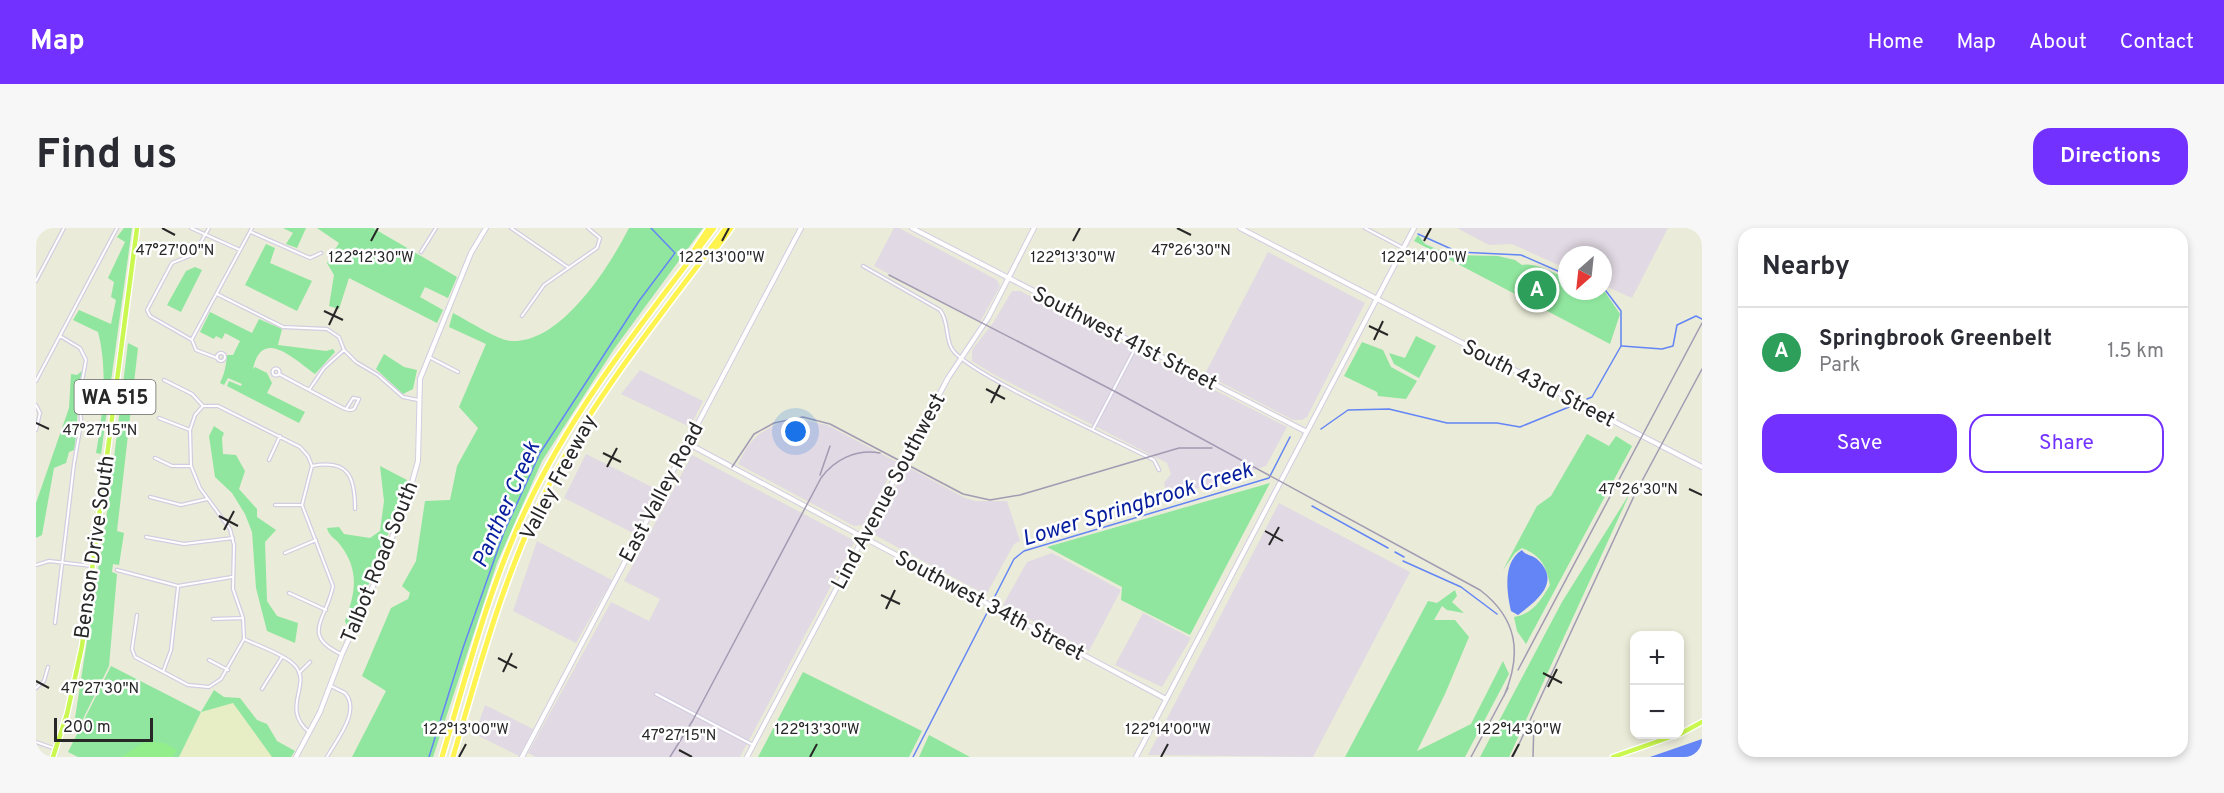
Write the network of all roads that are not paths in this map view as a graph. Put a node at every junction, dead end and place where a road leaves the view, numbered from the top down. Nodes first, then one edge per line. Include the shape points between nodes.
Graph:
1 (64, 228) edge
2 (117, 228) edge
3 (137, 228) edge
4 (191, 228) edge
5 (209, 228) edge
6 (436, 228) edge
7 (486, 228) edge
8 (511, 228) edge
9 (588, 228) edge
10 (709, 228) edge
11 (716, 228) edge
12 (726, 228) edge
13 (731, 228) edge
14 (801, 228) edge
15 (912, 228) edge
16 (1034, 228) edge
17 (1240, 228) edge
18 (1365, 228) edge
19 (1414, 228) edge
20 (251, 230) edge
21 (206, 234) junction
22 (1403, 248) junction
23 (240, 250) junction
24 (421, 252) dead end
25 (321, 254) dead end
26 (690, 259) junction
27 (863, 267) dead end
28 (569, 268) junction
29 (1009, 278) junction
30 (36, 281) edge
31 (686, 284) junction
32 (217, 294) junction
33 (1376, 299) junction
34 (522, 316) dead end
35 (60, 336) junction
36 (192, 340) junction
37 (1137, 345) junction
38 (344, 350) junction
39 (429, 357) junction
40 (217, 358) dead end
41 (960, 358) junction
42 (458, 372) dead end
43 (279, 374) dead end
44 (164, 380) dead end
45 (36, 381) edge
46 (308, 391) junction
47 (418, 400) junction
48 (36, 405) edge
49 (203, 406) junction
50 (346, 410) junction
51 (159, 418) dead end
52 (1093, 429) junction
53 (36, 430) edge
54 (190, 430) junction
55 (1305, 431) junction
56 (280, 436) junction
57 (687, 443) junction
58 (155, 458) dead end
59 (269, 460) dead end
60 (191, 466) junction
61 (312, 466) junction
62 (1702, 467) edge
63 (1159, 470) dead end
64 (150, 497) dead end
65 (207, 499) junction
66 (275, 505) dead end
67 (302, 505) junction
68 (355, 509) dead end
69 (146, 537) dead end
70 (232, 537) junction
71 (864, 537) junction
72 (316, 540) junction
73 (285, 553) dead end
74 (64, 563) junction
75 (36, 565) edge
76 (92, 566) junction
77 (117, 570) dead end
78 (232, 577) junction
79 (178, 586) junction
80 (492, 592) junction
81 (289, 593) dead end
82 (326, 610) junction
83 (137, 615) dead end
84 (243, 618) junction
85 (213, 619) dead end
86 (55, 623) dead end
87 (244, 639) junction
88 (342, 654) junction
89 (282, 657) junction
90 (209, 660) dead end
91 (310, 662) dead end
92 (48, 667) dead end
93 (228, 670) junction
94 (163, 672) junction
95 (299, 673) junction
96 (331, 686) junction
97 (36, 688) edge
98 (262, 689) dead end
99 (656, 694) dead end
100 (1166, 699) junction
101 (1702, 722) edge
102 (1684, 731) edge
103 (309, 732) junction
104 (1665, 739) edge
105 (36, 742) edge
106 (753, 745) junction
107 (56, 749) junction
108 (53, 757) edge
109 (296, 757) edge
110 (327, 757) edge
111 (442, 757) edge
112 (453, 757) edge
113 (522, 757) edge
114 (747, 757) edge
115 (1136, 757) edge
116 (1613, 757) edge

1 - 30 street
2 - 35 street
3 - 76 main road, Benson Drive South / WA 515
4 - 21 street
5 - 21 street
6 - 24 street
7 - 39 street, Talbot Road South via 471,253
8 - 28 street
9 - 28 street via 598,235 597,248
10 - 26 highway
11 - 26 highway, Valley Freeway
11 - 80 highway via 575,424 537,491
12 - 31 highway, Valley Freeway
13 - 31 highway
14 - 57 street, East Valley Road
15 - 29 street, Southwest 41st Street
16 - 29 street, Lind Avenue Southwest
17 - 33 street, South 43rd Street
18 - 22 street
19 - 22 street
20 - 23 street
20 - 25 street via 310,258
21 - 23 street
21 - 36 street via 194,254 168,267 147,312
22 - 33 street
23 - 32 street
26 - 80 highway, Valley Freeway via 571,425 525,510
27 - 41 street via 940,310 951,348
28 - 34 street via 544,285
29 - 37 street, Southwest 41st Street
29 - 41 street, Lind Avenue Southwest via 984,325
31 - 112 highway, Valley Freeway via 604,393 546,491 503,591
32 - 36 street
32 - 38 street via 283,327 327,328 339,337
33 - 55 street
33 - 62 street, South 43rd Street
35 - 45 street
35 - 74 street via 80,348 86,360
36 - 40 street via 196,350
37 - 52 street
37 - 55 street, Southwest 41st Street
38 - 46 street via 324,368
38 - 47 street via 398,394
39 - 42 street
39 - 47 street, Talbot Road South via 420,379
41 - 52 street
41 - 71 street, Lind Avenue Southwest
43 - 46 street
44 - 49 street via 192,394
46 - 50 street
47 - 88 street, Talbot Road South via 416,470 379,573
48 - 53 street via 40,413
49 - 54 street
49 - 56 street via 218,406
50 - 50 street via 354,409 359,399 353,398
51 - 54 street
52 - 63 street via 1154,460
54 - 60 street
55 - 100 street
56 - 59 street
56 - 61 street via 305,451
57 - 71 street, Southwest 34th Street
57 - 113 street, East Valley Road
58 - 60 street via 172,466
60 - 65 street
61 - 67 street
61 - 68 street via 336,465 347,472 355,486
64 - 65 street via 181,505
65 - 70 street via 224,519
66 - 67 street
67 - 72 street
69 - 70 street via 184,544
70 - 78 street
71 - 100 street, Southwest 34th Street
71 - 106 street, Lind Avenue Southwest
72 - 73 street
72 - 82 street via 333,586
74 - 75 street via 49,561
74 - 76 street
74 - 86 street
76 - 107 main road, Benson Drive South / WA 515 via 76,678
77 - 79 street
78 - 79 street
78 - 84 street
79 - 94 street via 171,650
80 - 111 highway, Valley Freeway
81 - 82 street
82 - 88 street via 319,628 320,641
83 - 94 street via 133,652 139,660
84 - 85 street
84 - 87 street
87 - 89 street
87 - 93 street
88 - 96 street, Talbot Road South
89 - 95 street
89 - 98 street
90 - 93 street
91 - 95 street
92 - 97 street via 44,681
93 - 94 street via 214,685 198,687
95 - 103 street via 296,714
96 - 103 street, Talbot Road South
96 - 110 street via 345,693 351,707
99 - 106 street
100 - 115 street
101 - 102 main road
103 - 109 street, Talbot Road South
104 - 116 main road
105 - 107 street
106 - 114 street, Lind Avenue Southwest
107 - 108 main road, Benson Drive South / WA 515

